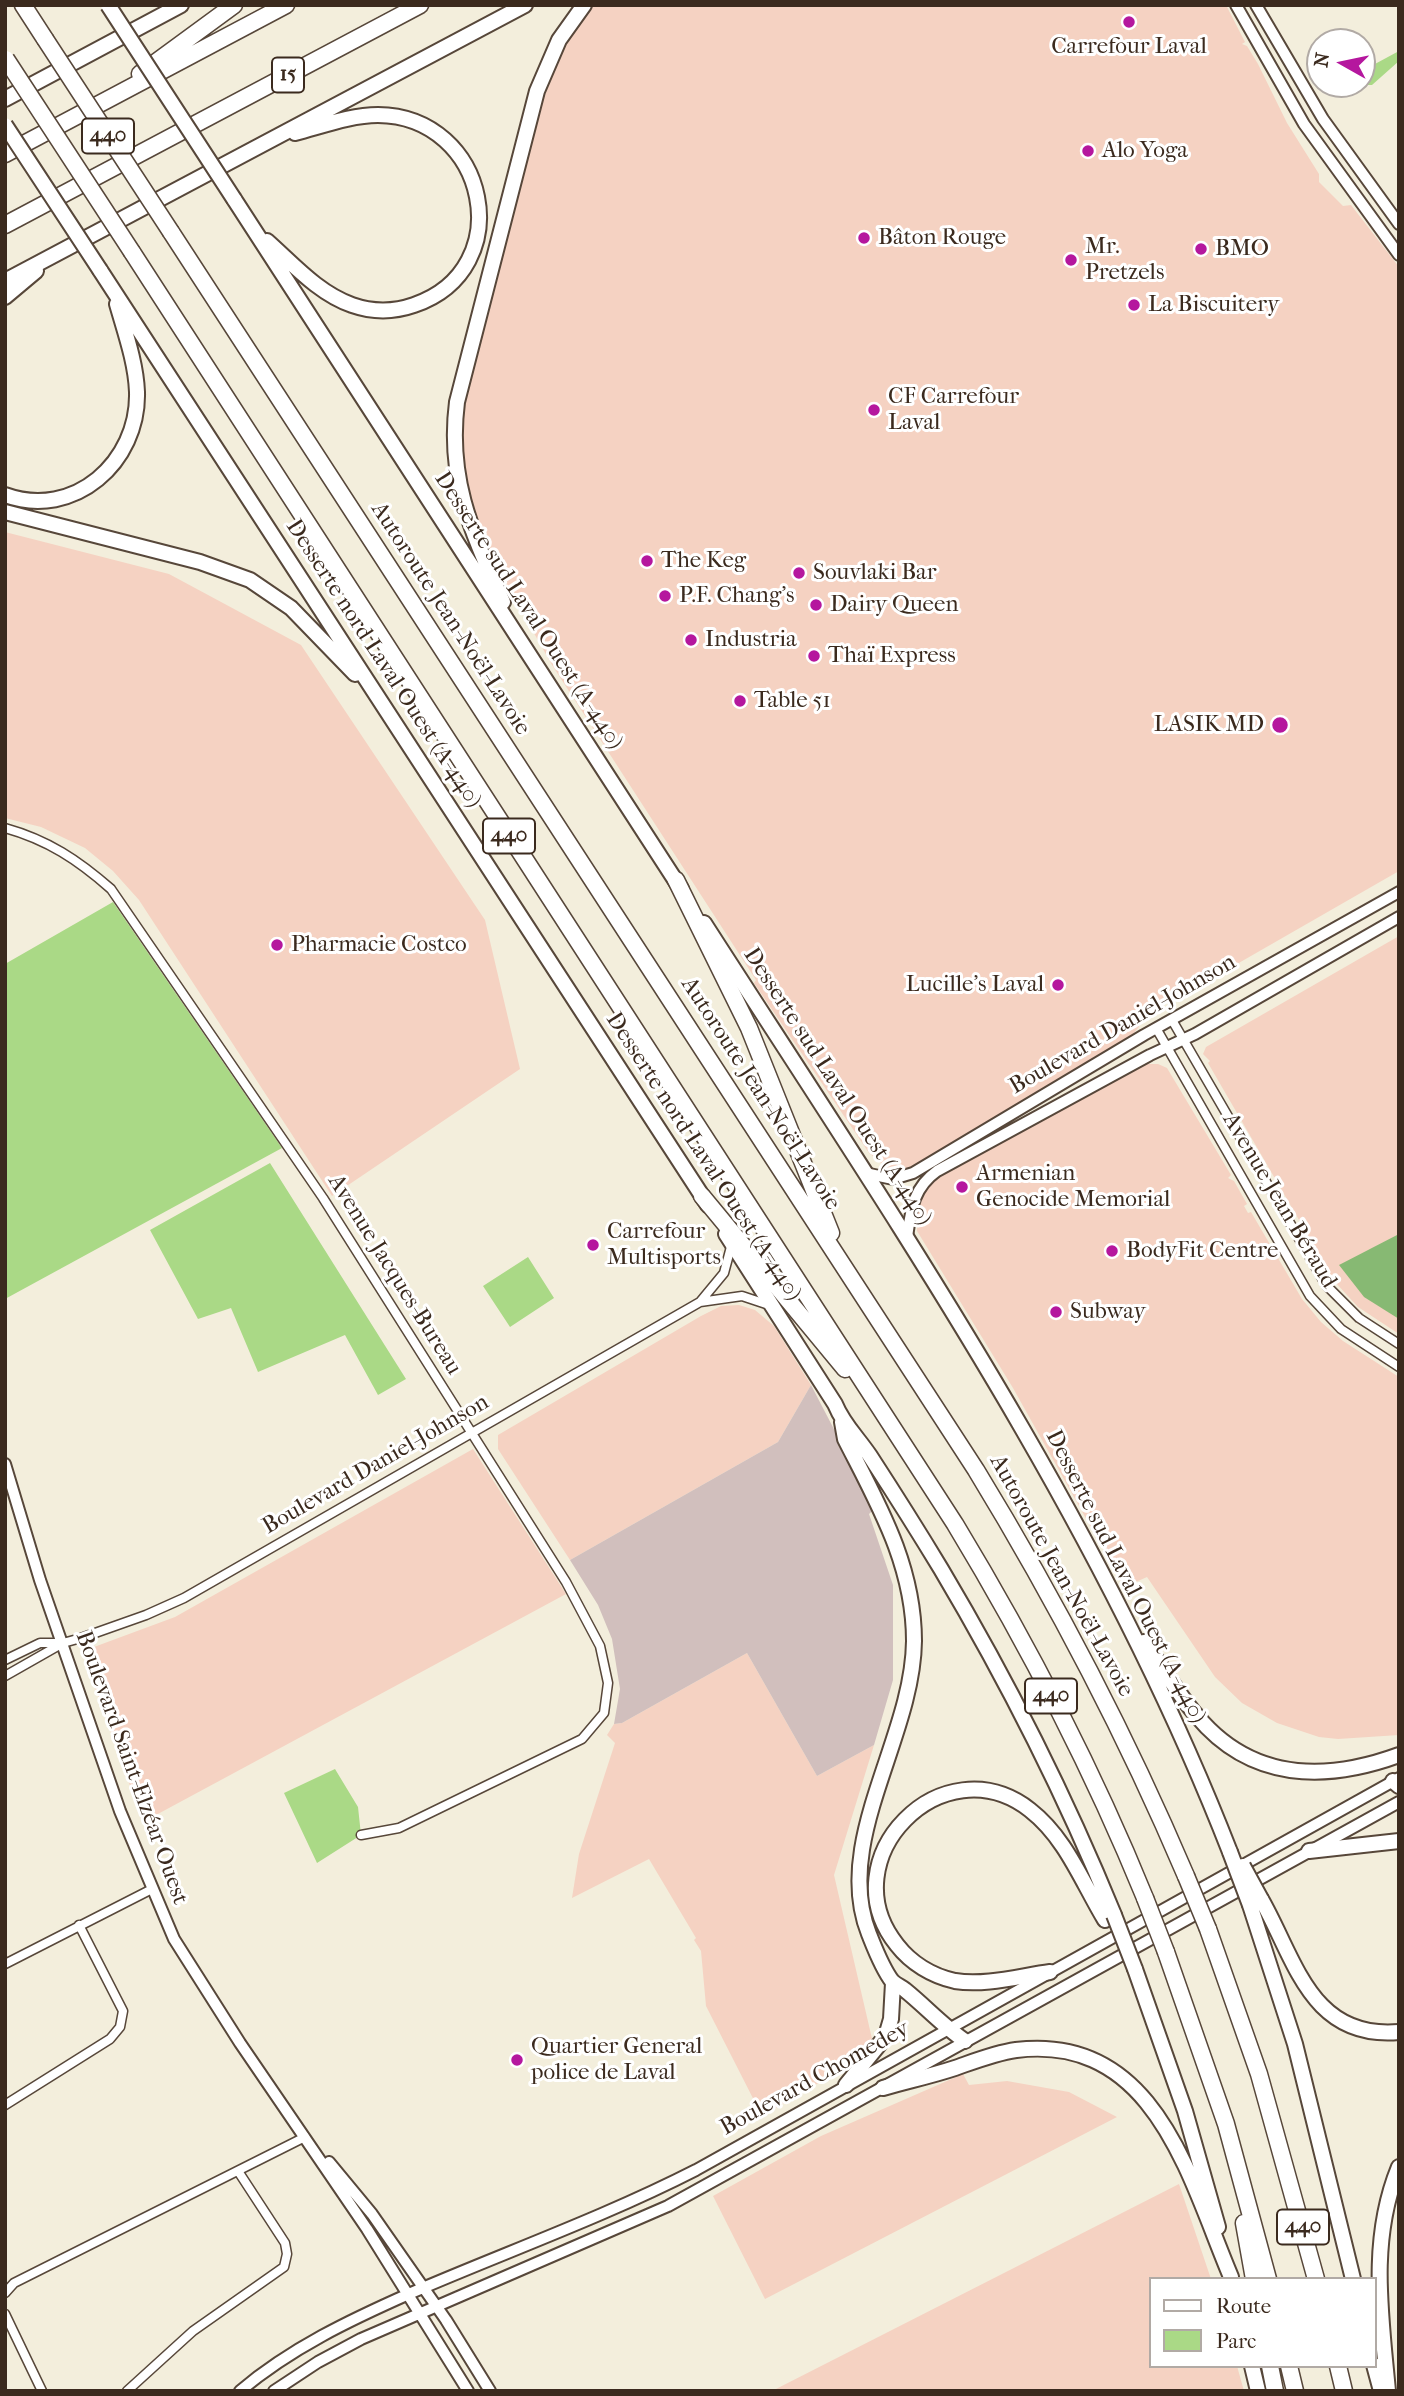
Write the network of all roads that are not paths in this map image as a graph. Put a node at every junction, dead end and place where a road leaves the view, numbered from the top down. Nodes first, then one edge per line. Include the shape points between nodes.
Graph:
1 (23, 5) edge
2 (108, 5) edge
3 (171, 5) edge
4 (181, 5) edge
5 (234, 5) edge
6 (286, 5) edge
7 (420, 5) edge
8 (525, 5) edge
9 (584, 5) edge
10 (1236, 5) edge
11 (1256, 5) edge
12 (157, 18) junction
13 (6, 58) edge
14 (5, 99) edge
15 (108, 99) junction
16 (5, 125) edge
17 (273, 139) junction
18 (5, 154) edge
19 (1399, 224) edge
20 (5, 225) edge
21 (252, 227) junction
22 (55, 255) junction
23 (1399, 255) edge
24 (5, 281) edge
25 (114, 292) junction
26 (5, 297) edge
27 (5, 495) edge
28 (5, 512) edge
29 (521, 641) junction
30 (378, 698) junction
31 (5, 828) edge
32 (676, 880) junction
33 (1399, 892) edge
34 (1399, 917) edge
35 (1172, 1020) junction
36 (1156, 1028) junction
37 (1184, 1039) junction
38 (1167, 1047) junction
39 (865, 1173) junction
40 (702, 1196) junction
41 (907, 1237) junction
42 (732, 1243) junction
43 (846, 1269) junction
44 (700, 1302) junction
45 (772, 1306) junction
46 (1399, 1344) edge
47 (1399, 1367) edge
48 (887, 1419) junction
49 (842, 1420) junction
50 (472, 1434) junction
51 (5, 1464) edge
52 (1126, 1618) junction
53 (63, 1643) junction
54 (5, 1660) edge
55 (5, 1676) edge
56 (1399, 1755) edge
57 (1397, 1782) edge
58 (1399, 1802) edge
59 (360, 1835) dead end
60 (1399, 1841) edge
61 (1309, 1851) junction
62 (152, 1889) junction
63 (1256, 1902) junction
64 (1109, 1917) junction
65 (79, 1925) junction
66 (5, 1964) edge
67 (1050, 1972) junction
68 (893, 1983) junction
69 (948, 2029) junction
70 (1399, 2032) edge
71 (965, 2041) junction
72 (846, 2085) junction
73 (883, 2088) junction
74 (5, 2105) edge
75 (1226, 2124) junction
76 (305, 2137) junction
77 (1399, 2166) edge
78 (238, 2171) junction
79 (1231, 2277) edge
80 (1231, 2277) edge
81 (1254, 2277) edge
82 (1267, 2277) edge
83 (1315, 2277) edge
84 (1353, 2277) edge
85 (422, 2288) junction
86 (5, 2293) edge
87 (409, 2294) junction
88 (436, 2306) junction
89 (419, 2313) junction
90 (5, 2314) edge
91 (1252, 2368) edge
92 (1270, 2368) edge
93 (1289, 2368) edge
94 (1338, 2368) edge
95 (1375, 2368) edge
96 (42, 2391) edge
97 (127, 2391) edge
98 (240, 2391) edge
99 (274, 2391) edge
100 (468, 2391) edge
101 (490, 2391) edge
102 (1258, 2391) edge
103 (1275, 2391) edge
104 (1295, 2391) edge
105 (1344, 2391) edge
106 (1381, 2391) edge
107 (1388, 2391) edge

1 - 43 highway, Autoroute Jean-Noël-Lavoie / 440, bridge
2 - 21 main road, Desserte sud Laval Ouest (A-440), bridge
3 - 12 main road
4 - 12 main road
5 - 15 highway
6 - 15 highway
7 - 20 highway, 15
8 - 17 main road
9 - 29 main road via 553,51 537,92 455,416 455,461 463,508
10 - 23 street via 1299,116
11 - 19 street via 1328,127
12 - 14 main road
13 - 48 highway, 440, bridge
15 - 18 highway
16 - 25 main road, Desserte nord Laval Ouest (A-440), bridge
17 - 21 main road via 369,116 398,118 428,128 454,148 472,176 479,199 477,234 466,264 446,287 420,303 386,311 363,308 331,295
17 - 22 main road
21 - 29 main road, Desserte sud Laval Ouest (A-440)
22 - 24 main road
22 - 26 main road
25 - 27 main road via 137,393 134,424 123,451 97,482 71,495 35,501
25 - 30 main road, Desserte nord Laval Ouest (A-440)
28 - 30 main road via 200,562 250,580 300,616
29 - 32 main road, Desserte sud Laval Ouest (A-440)
30 - 40 main road, Desserte nord Laval Ouest (A-440)
31 - 50 street, Avenue Jacques-Bureau via 44,841 81,863 111,889 309,1177
32 - 39 main road, Desserte sud Laval Ouest (A-440)
32 - 43 highway via 749,1028
33 - 35 street, Boulevard Daniel-Johnson
34 - 37 street, Boulevard Daniel-Johnson
35 - 36 street, Boulevard Daniel-Johnson
35 - 37 street, Avenue Jean Béraud
36 - 38 street, Avenue Jean Béraud
36 - 39 street, Boulevard Daniel-Johnson via 908,1175 893,1179
37 - 38 street, Boulevard Daniel-Johnson
37 - 46 street, Avenue Jean Béraud via 1326,1286 1359,1318
38 - 41 street, Boulevard Daniel-Johnson via 931,1175 914,1196
38 - 47 street, Avenue Jean Béraud via 1310,1296 1341,1329
39 - 41 main road, Desserte sud Laval Ouest (A-440)
40 - 42 main road, Desserte nord Laval Ouest (A-440)
40 - 48 highway
41 - 52 main road, Desserte sud Laval Ouest (A-440) via 1021,1422
42 - 44 street, Boulevard Daniel-Johnson via 724,1273
42 - 45 main road, Desserte nord Laval Ouest (A-440)
43 - 83 highway, Autoroute Jean-Noël-Lavoie / 440, bridge via 976,1470 1111,1710 1208,1929 1259,2074
44 - 45 street, Boulevard Daniel-Johnson via 742,1296
44 - 50 street, Boulevard Daniel-Johnson
45 - 49 main road, Desserte nord Laval Ouest (A-440)
48 - 75 highway, 440, bridge via 966,1542 1095,1785 1166,1952
49 - 64 main road, Desserte nord Laval Ouest (A-440) via 899,1501 989,1652 1048,1767
49 - 68 main road via 845,1438 895,1540 912,1615 908,1696 858,1871 864,1922
50 - 53 street, Boulevard Daniel-Johnson via 184,1598
50 - 59 street, Avenue Jacques-Bureau via 566,1582 600,1646 608,1684 604,1713 582,1739 399,1828
51 - 53 street, Boulevard Saint-Elzéar Ouest
52 - 56 main road via 1195,1715 1247,1756 1281,1769 1318,1773 1357,1768
52 - 63 main road, Desserte sud Laval Ouest (A-440), bridge
53 - 54 street, Boulevard Daniel-Johnson via 40,1643
53 - 55 street, Boulevard Daniel-Johnson
53 - 62 street, Boulevard Saint-Elzéar Ouest via 120,1811
57 - 67 street, Boulevard Chomedey
58 - 61 street, Boulevard Chomedey
60 - 61 main road
61 - 71 street, Boulevard Chomedey
62 - 65 street
62 - 76 street, Boulevard Saint-Elzéar Ouest via 188,1964
63 - 70 main road via 1317,2001 1353,2026
63 - 84 main road
64 - 67 main road via 1044,1822 1017,1802 983,1791 958,1791 926,1802 905,1818 884,1849 876,1886 883,1922 902,1951 926,1970 954,1981
64 - 79 main road, Desserte nord Laval Ouest (A-440), bridge via 1135,1969 1193,2138
65 - 66 street
65 - 74 street via 123,2011 120,2027 110,2039
67 - 69 street, Boulevard Chomedey
68 - 69 main road
68 - 72 main road via 886,2036
69 - 71 main road
69 - 72 street, Boulevard Chomedey
71 - 73 street, Boulevard Chomedey
72 - 85 street, Boulevard Chomedey via 656,2190
73 - 80 main road via 1017,2050 1059,2052 1111,2071 1135,2088 1163,2121
73 - 88 street, Boulevard Chomedey via 650,2215
75 - 81 highway
75 - 82 highway, 440
76 - 78 street
76 - 85 street, Boulevard Saint-Elzéar Ouest via 372,2214
76 - 87 street, Boulevard Saint-Elzéar Ouest
77 - 107 main road via 1385,2207 1378,2252
78 - 86 street via 14,2283
78 - 97 street via 285,2243 284,2267 193,2331
85 - 87 street, Boulevard Chomedey
85 - 88 street, Boulevard Saint-Elzéar Ouest
87 - 89 street, Boulevard Saint-Elzéar Ouest
87 - 98 street, Boulevard Chomedey via 329,2331
88 - 89 street, Boulevard Chomedey
88 - 101 street, Boulevard Saint-Elzéar Ouest
89 - 99 street, Boulevard Chomedey via 340,2349
89 - 100 street, Boulevard Saint-Elzéar Ouest
90 - 96 street
91 - 102 main road
92 - 103 highway
93 - 104 highway
94 - 105 highway
95 - 106 main road

